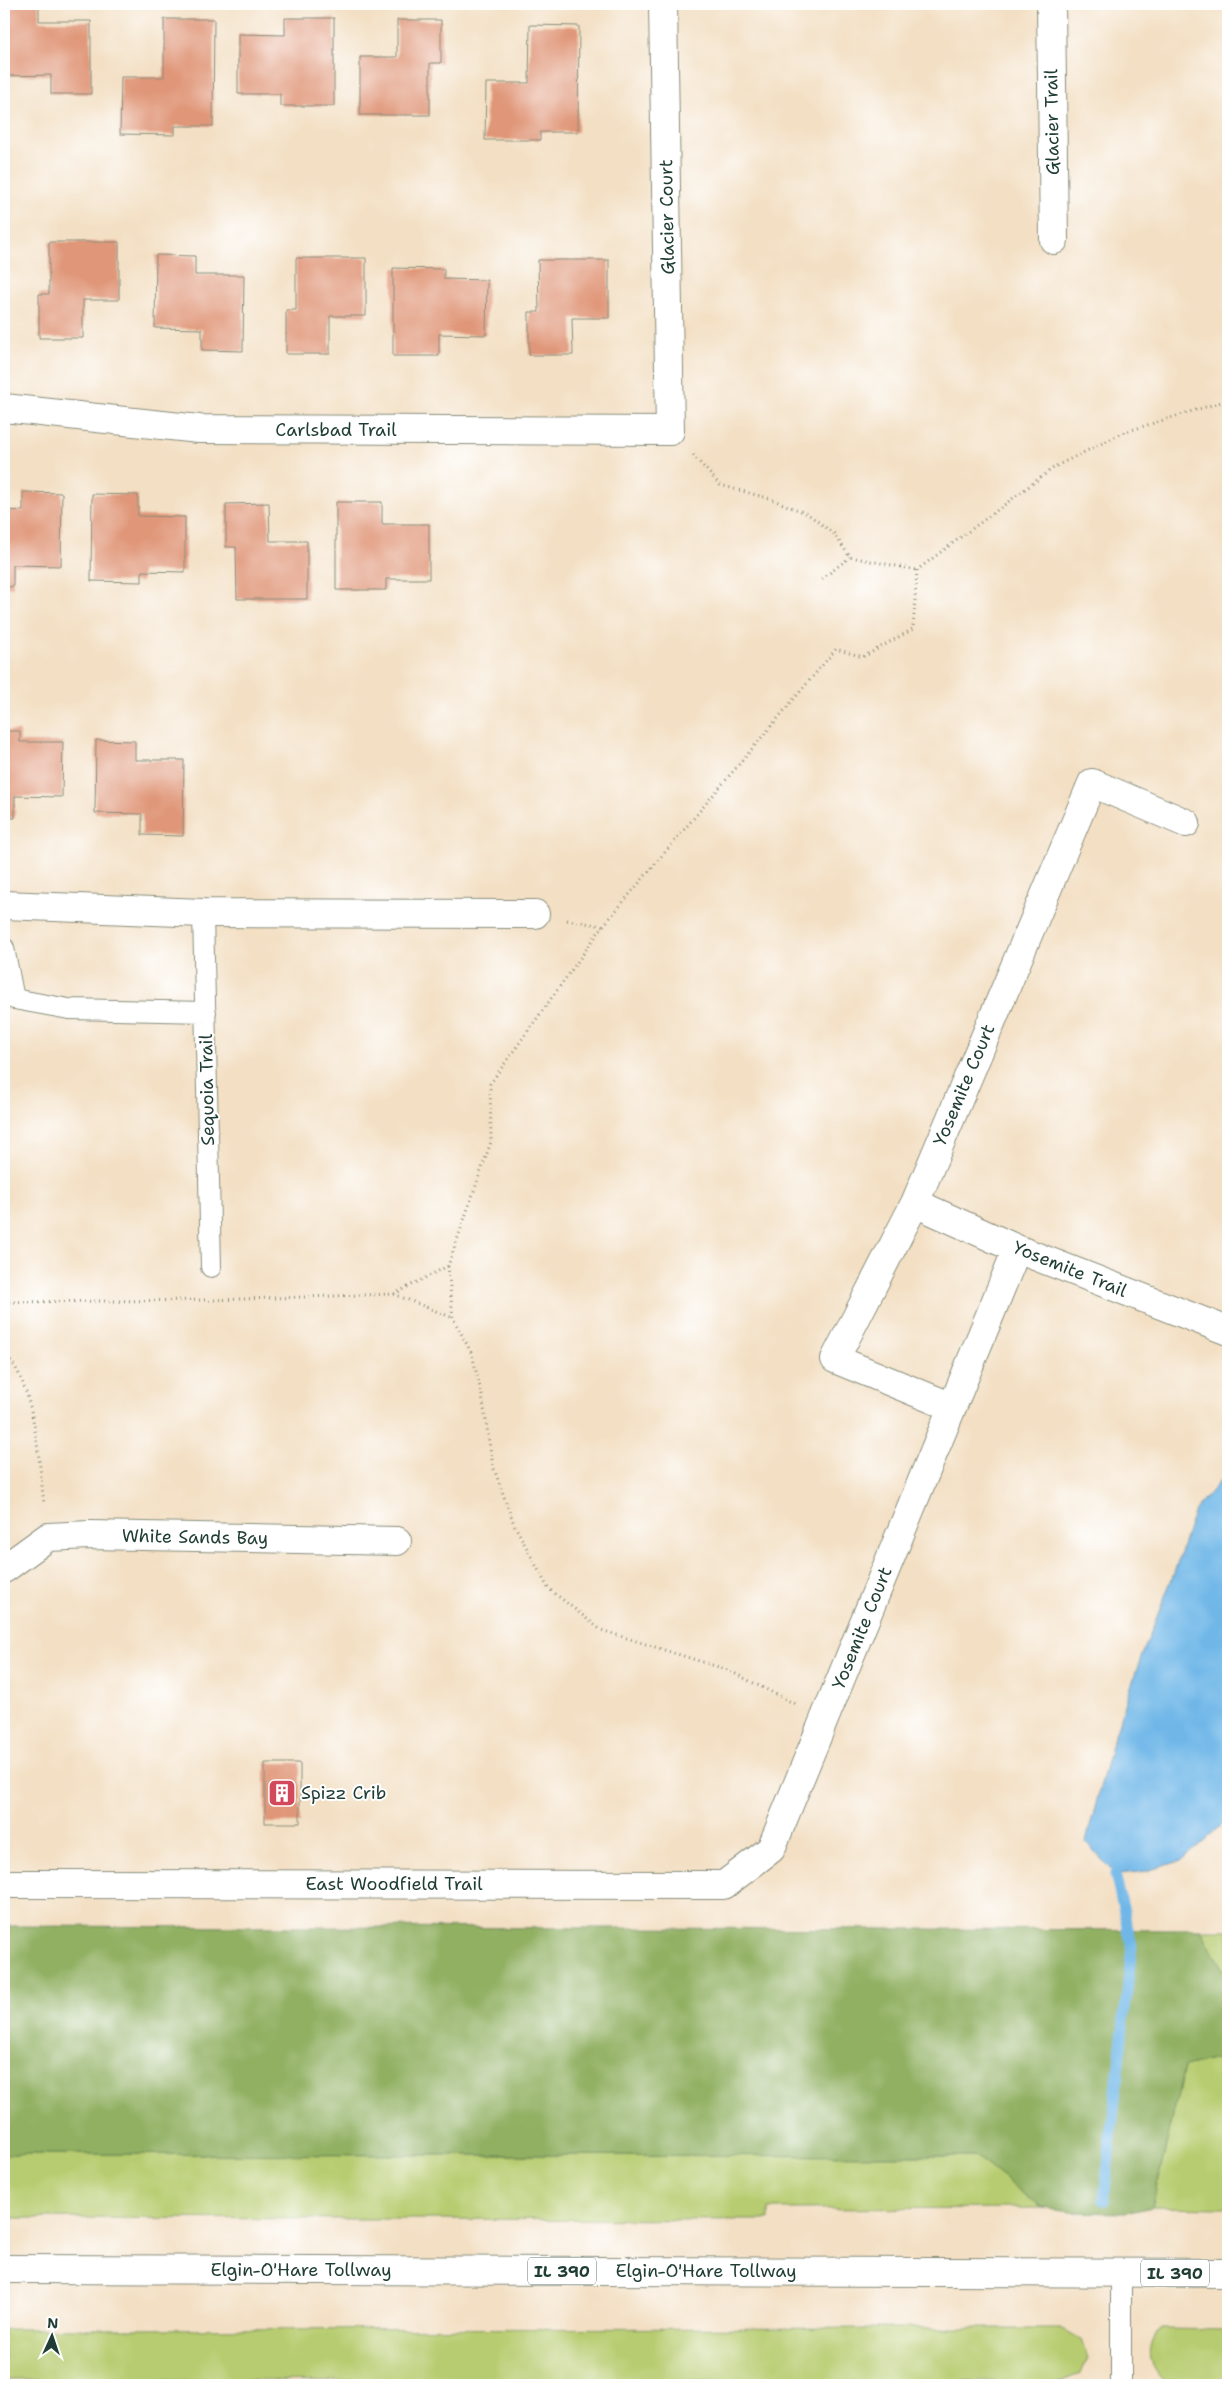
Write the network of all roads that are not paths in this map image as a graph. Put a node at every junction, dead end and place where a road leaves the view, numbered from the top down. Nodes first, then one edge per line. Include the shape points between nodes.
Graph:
1 (663, 4) edge
2 (1051, 4) edge
3 (1054, 240) dead end
4 (4, 408) edge
5 (670, 431) joint
6 (1186, 823) dead end
7 (4, 905) edge
8 (203, 913) junction
9 (535, 914) dead end
10 (4, 948) edge
11 (206, 1012) junction
12 (914, 1203) junction
13 (1017, 1249) junction
14 (211, 1267) dead end
15 (1228, 1331) edge
16 (952, 1407) junction
17 (397, 1541) dead end
18 (4, 1569) edge
19 (771, 1849) joint
20 (4, 1884) edge
21 (4, 2269) edge
22 (1121, 2273) junction
23 (1228, 2273) edge
24 (1122, 2385) edge

1 - 5 main road, Glacier Court
2 - 3 main road, Glacier Trail
4 - 5 main road, Carlsbad Trail via 199,429
6 - 12 main road, Yosemite Court via 1092,783
7 - 8 main road
8 - 9 main road
8 - 11 lane, Sequoia Trail
10 - 11 lane via 14,999 69,1009
11 - 14 lane, Sequoia Trail
12 - 13 main road, Yosemite Trail
12 - 16 main road, Yosemite Court via 835,1359
13 - 15 main road, Yosemite Trail
13 - 16 main road, Yosemite Court
16 - 19 main road, Yosemite Court
17 - 18 main road, White Sands Bay via 48,1537
19 - 20 main road, East Woodfield Trail via 724,1885
21 - 22 main road, Elgin-O'Hare Tollway / IL 390
22 - 23 main road, Elgin-O'Hare Tollway / IL 390
22 - 24 lane

